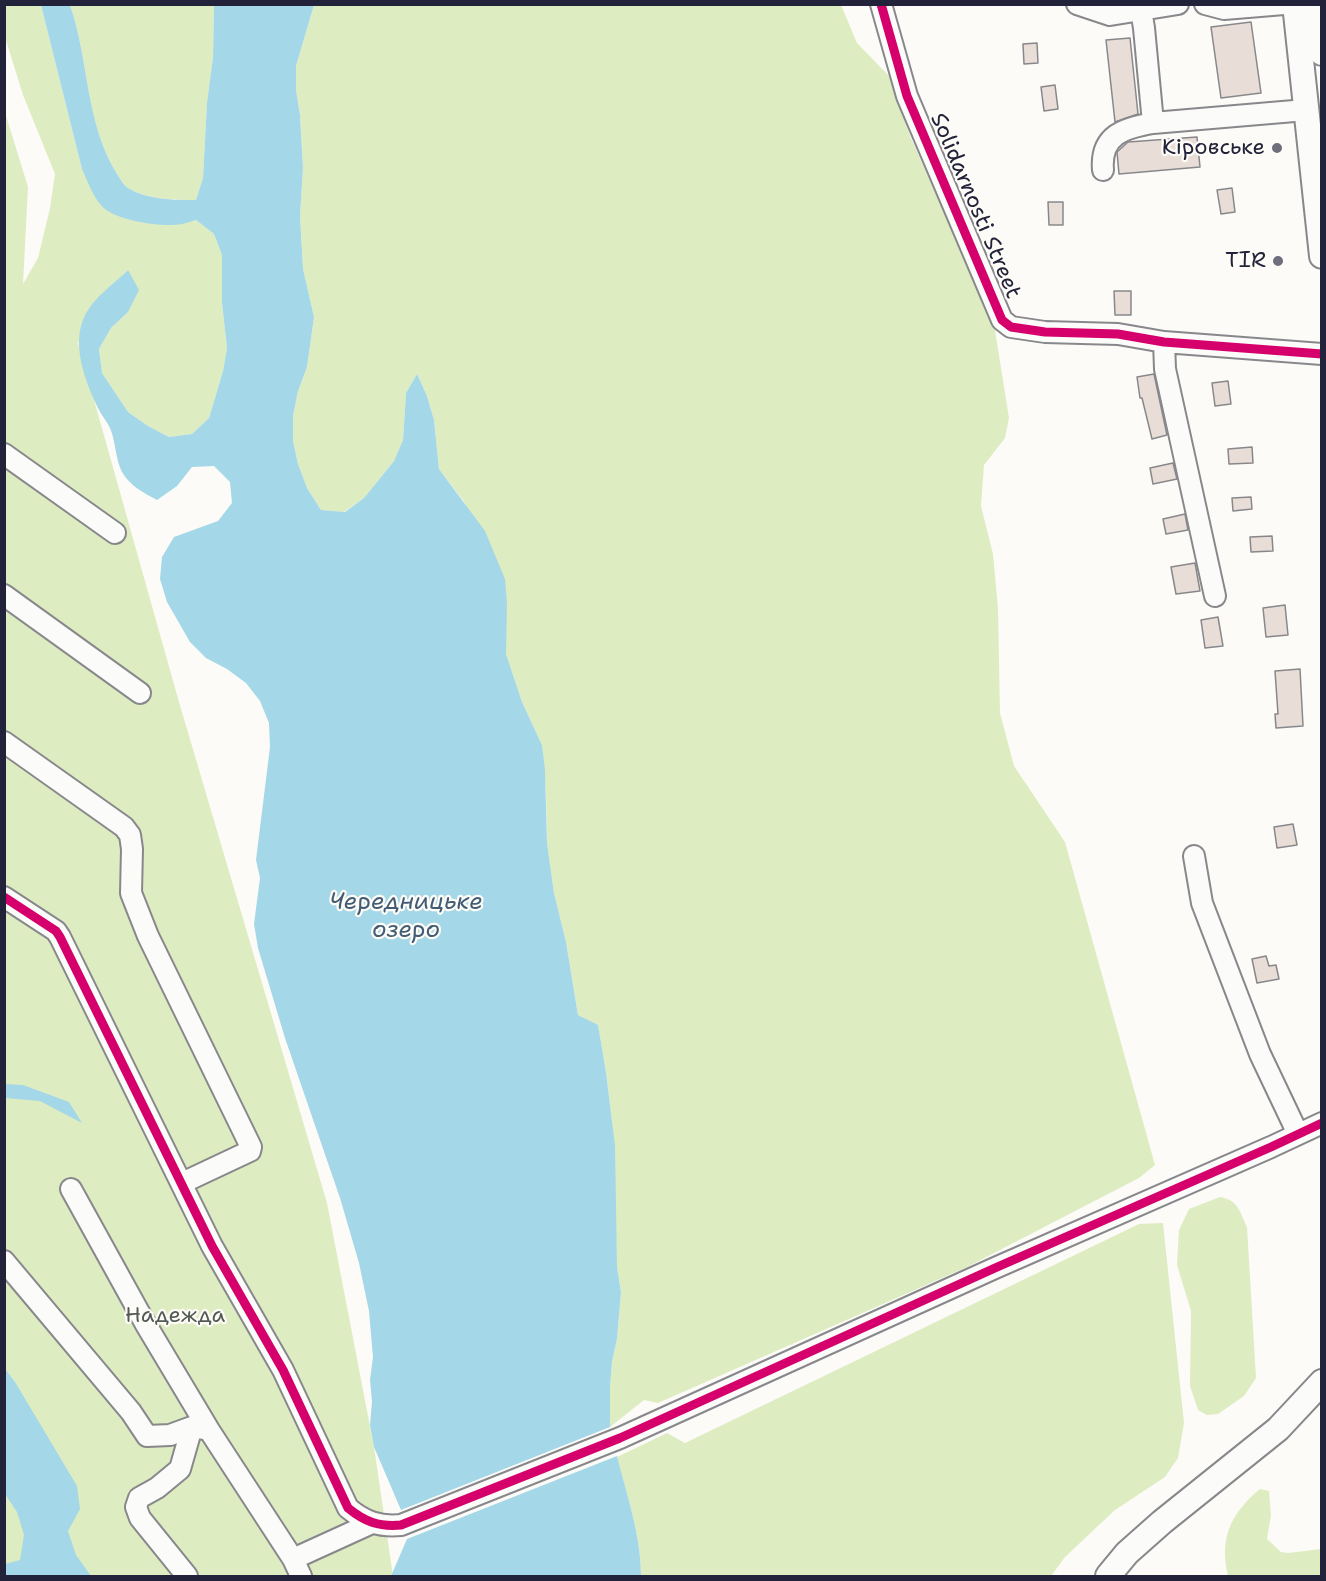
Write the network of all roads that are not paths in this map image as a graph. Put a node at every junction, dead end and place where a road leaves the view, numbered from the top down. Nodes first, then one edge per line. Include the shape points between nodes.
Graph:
1 (881, 4) edge
2 (1077, 4) edge
3 (1178, 4) edge
4 (1205, 4) edge
5 (1284, 4) edge
6 (1295, 4) edge
7 (1316, 4) edge
8 (1140, 7) edge
9 (1322, 53) edge
10 (1306, 110) junction
11 (1153, 123) junction
12 (1103, 170) dead end
13 (1322, 256) edge
14 (1164, 342) junction
15 (1322, 354) edge
16 (4, 454) edge
17 (115, 533) dead end
18 (4, 594) edge
19 (1215, 596) dead end
20 (140, 693) dead end
21 (4, 742) edge
22 (1194, 856) dead end
23 (4, 897) edge
24 (1322, 1123) edge
25 (1298, 1134) junction
26 (182, 1183) junction
27 (71, 1189) dead end
28 (4, 1261) edge
29 (1322, 1382) edge
30 (1322, 1409) edge
31 (201, 1428) junction
32 (1278, 1430) junction
33 (372, 1523) junction
34 (297, 1568) edge
35 (187, 1576) edge
36 (1108, 1576) edge

1 - 14 street, Solidarnosti Street via 907,96 1002,320 1011,327 1045,332 1118,334
2 - 8 street via 1110,15
3 - 8 street
4 - 5 street via 1224,9
6 - 10 main road
7 - 9 main road
8 - 11 street
10 - 11 street
10 - 13 main road
11 - 12 street via 1132,127 1108,143 1101,156
14 - 15 street, Solidarnosti Street
14 - 19 street via 1165,369
16 - 17 street
18 - 20 street
21 - 26 street via 130,835 131,893 251,1148
22 - 25 street via 1202,903 1260,1054
23 - 26 street via 60,937
24 - 25 street
25 - 33 street via 620,1438 401,1525
26 - 33 street via 212,1246 283,1370 348,1508
27 - 31 street
28 - 31 street via 147,1436
29 - 32 main road
30 - 32 main road
31 - 34 street
31 - 35 street via 180,1469 139,1497 136,1507 140,1518
32 - 36 main road via 1162,1522
33 - 34 street

